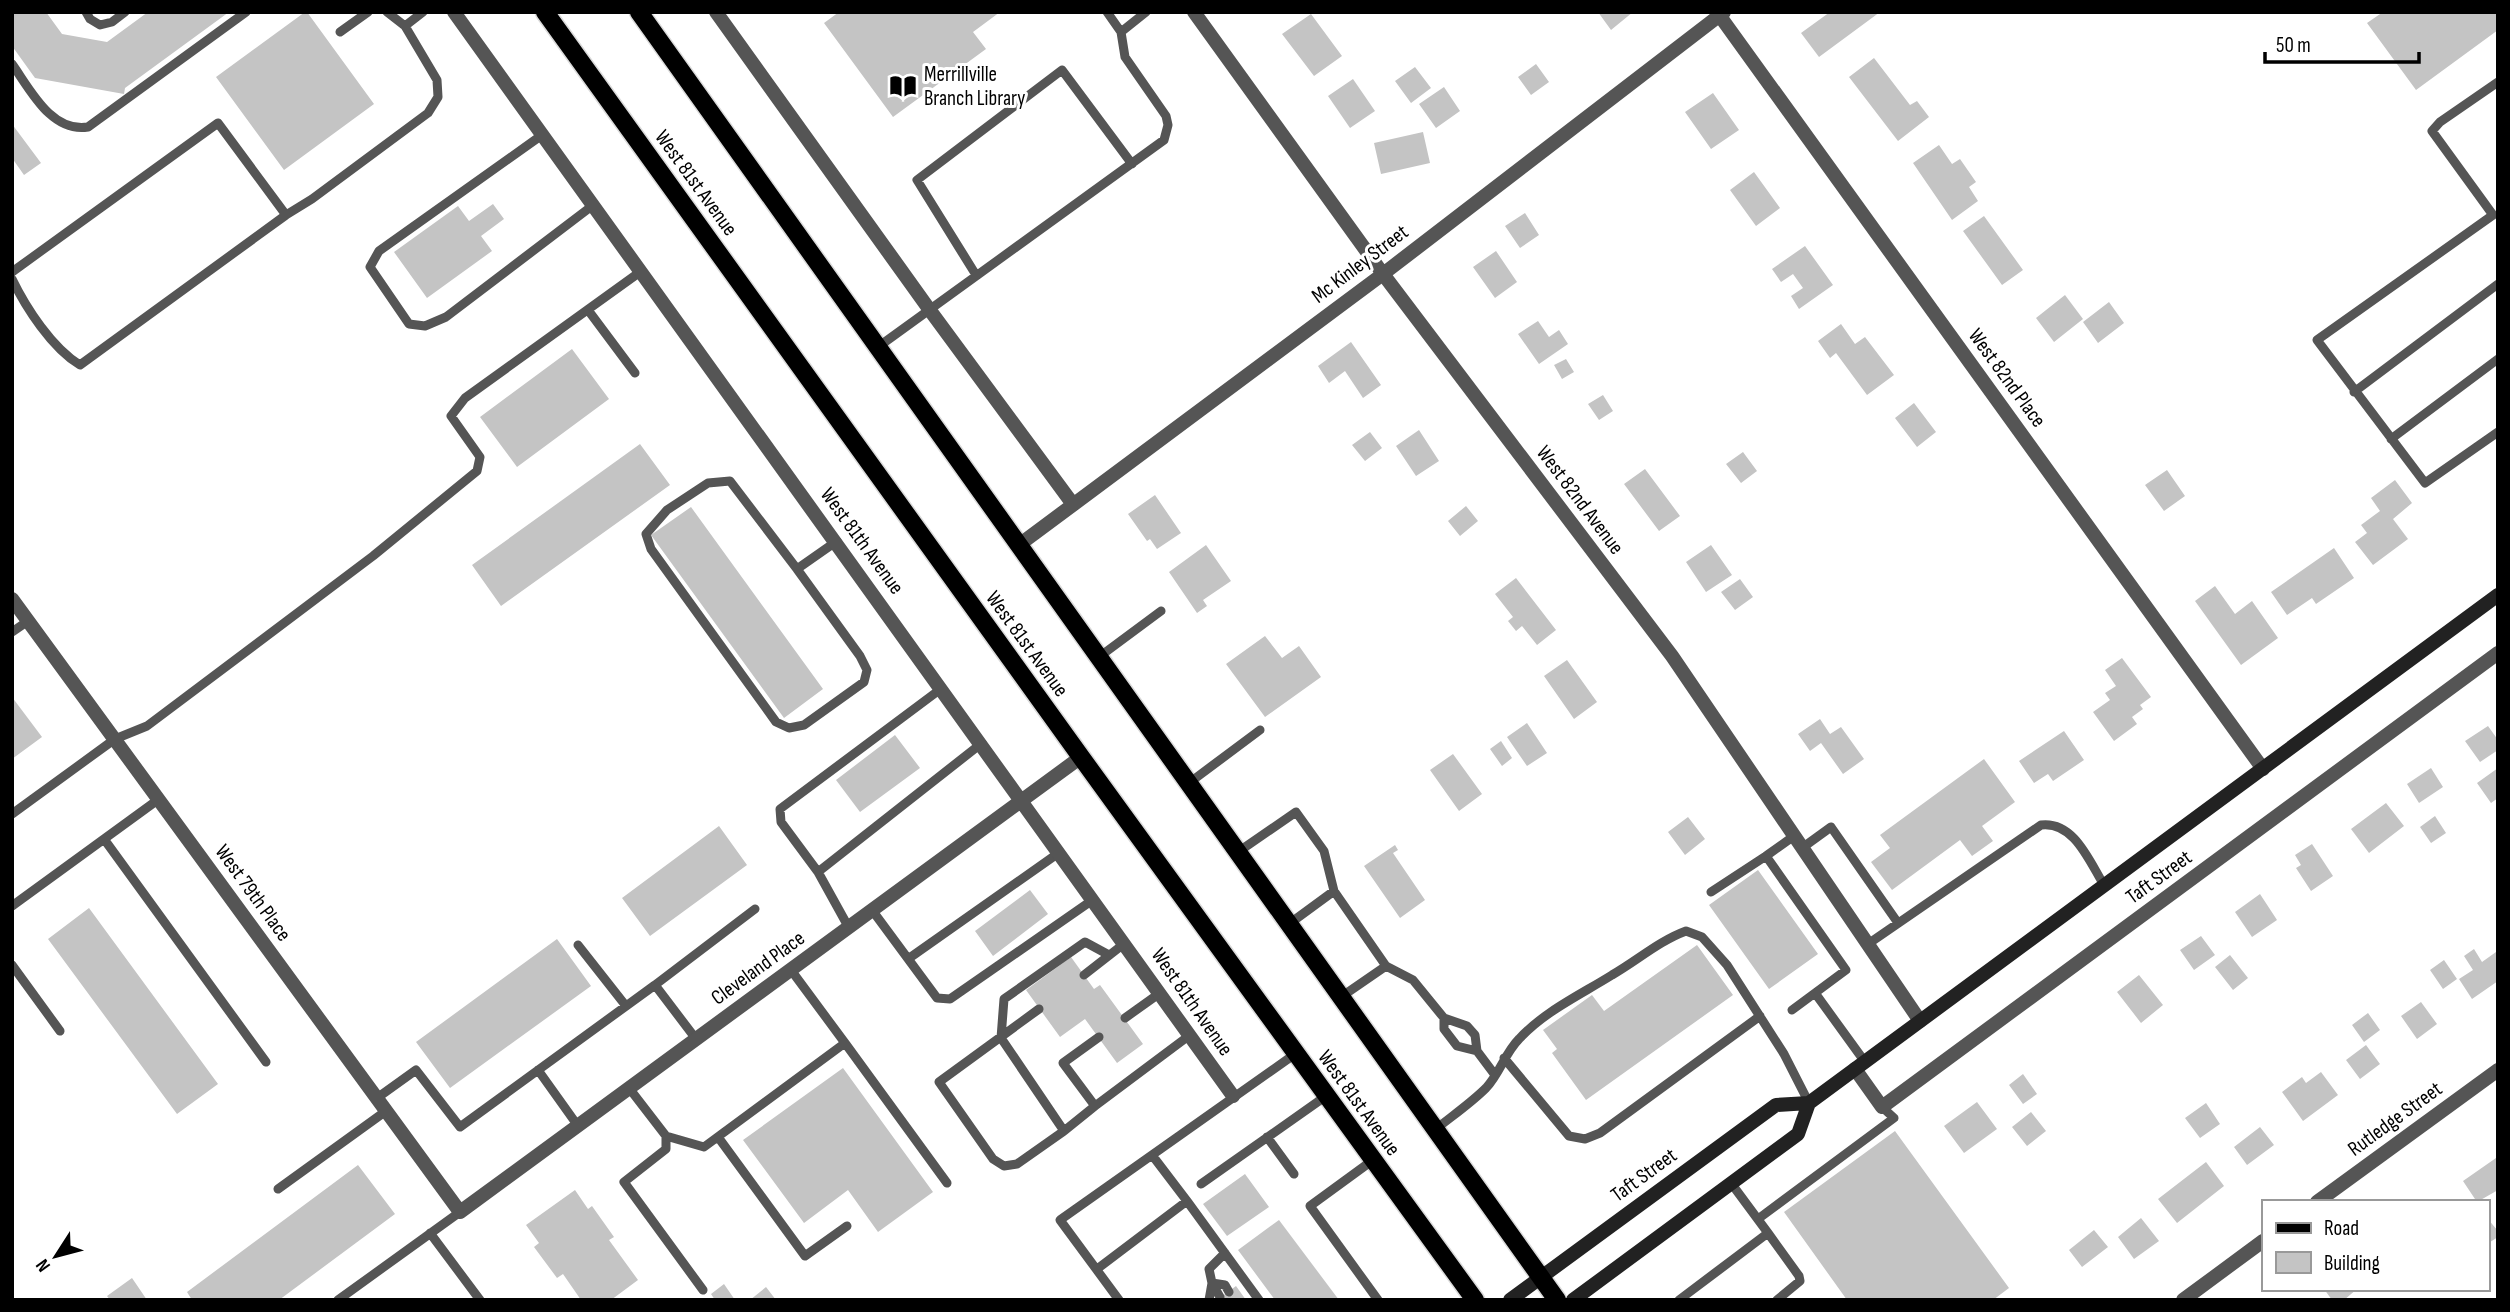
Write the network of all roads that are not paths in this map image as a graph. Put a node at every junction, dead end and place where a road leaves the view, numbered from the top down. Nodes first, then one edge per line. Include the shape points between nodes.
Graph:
1 (86, 12) edge
2 (125, 12) edge
3 (246, 12) edge
4 (368, 12) edge
5 (387, 12) edge
6 (423, 12) edge
7 (454, 12) edge
8 (545, 12) edge
9 (639, 12) edge
10 (716, 12) edge
11 (1107, 12) edge
12 (1146, 12) edge
13 (1194, 12) edge
14 (1720, 13) edge
15 (405, 26) junction
16 (340, 32) dead end
17 (1121, 32) junction
18 (12, 64) edge
19 (2498, 82) edge
20 (542, 135) junction
21 (1132, 164) junction
22 (592, 206) junction
23 (286, 215) junction
24 (2495, 218) edge
25 (12, 272) edge
26 (640, 272) junction
27 (1383, 274) junction
28 (976, 275) junction
29 (12, 279) edge
30 (2498, 284) edge
31 (929, 309) junction
32 (587, 310) junction
33 (878, 347) junction
34 (2498, 359) edge
35 (635, 373) dead end
36 (2354, 392) junction
37 (2498, 432) edge
38 (2391, 439) junction
39 (1072, 503) junction
40 (836, 541) junction
41 (1019, 545) junction
42 (797, 569) junction
43 (2498, 596) edge
44 (12, 599) edge
45 (1161, 611) dead end
46 (28, 621) junction
47 (12, 632) edge
48 (2498, 653) edge
49 (1099, 657) junction
50 (942, 688) junction
51 (1260, 730) dead end
52 (115, 739) junction
53 (982, 743) junction
54 (1081, 757) junction
55 (2263, 769) junction
56 (1189, 783) junction
57 (159, 799) junction
58 (1023, 800) junction
59 (12, 814) edge
60 (104, 839) junction
61 (1798, 842) junction
62 (1060, 852) junction
63 (1238, 852) junction
64 (1766, 856) junction
65 (818, 872) junction
66 (2104, 886) junction
67 (1334, 891) junction
68 (1710, 892) dead end
69 (1094, 900) junction
70 (12, 906) edge
71 (755, 909) dead end
72 (872, 910) junction
73 (1898, 923) junction
74 (1289, 924) junction
75 (849, 928) junction
76 (1125, 943) junction
77 (1868, 944) junction
78 (578, 945) dead end
79 (1109, 956) junction
80 (908, 959) junction
81 (12, 965) edge
82 (1386, 966) junction
83 (791, 970) junction
84 (1084, 975) dead end
85 (655, 985) junction
86 (1160, 993) junction
87 (1815, 993) junction
88 (1341, 997) junction
89 (626, 1006) junction
90 (1039, 1009) dead end
91 (1792, 1010) dead end
92 (1758, 1013) junction
93 (1125, 1018) dead end
94 (1444, 1018) junction
95 (1920, 1021) junction
96 (60, 1031) dead end
97 (1190, 1035) junction
98 (1098, 1037) dead end
99 (1000, 1038) junction
100 (696, 1039) junction
101 (845, 1043) junction
102 (1477, 1051) junction
103 (1295, 1054) junction
104 (1504, 1058) junction
105 (266, 1062) dead end
106 (1860, 1066) junction
107 (538, 1070) junction
108 (2498, 1070) edge
109 (1495, 1075) junction
110 (629, 1088) junction
111 (1233, 1096) junction
112 (1326, 1096) junction
113 (377, 1098) junction
114 (1809, 1103) junction
115 (1095, 1107) junction
116 (1882, 1107) junction
117 (386, 1111) junction
118 (578, 1126) junction
119 (1436, 1129) junction
120 (1064, 1130) junction
121 (666, 1136) junction
122 (718, 1137) junction
123 (1267, 1137) junction
124 (1152, 1154) junction
125 (1373, 1160) junction
126 (1294, 1174) dead end
127 (1731, 1182) junction
128 (947, 1183) dead end
129 (1201, 1184) dead end
130 (278, 1189) dead end
131 (2320, 1200) edge
132 (1187, 1201) junction
133 (460, 1212) junction
134 (1758, 1219) junction
135 (847, 1226) dead end
136 (430, 1233) junction
137 (1768, 1233) junction
138 (2262, 1242) edge
139 (1225, 1253) junction
140 (1097, 1269) junction
141 (1541, 1277) junction
142 (1212, 1283) junction
143 (703, 1290) dead end
144 (1229, 1292) dead end
145 (1220, 1297) dead end
146 (2186, 1299) edge
147 (338, 1300) edge
148 (480, 1300) edge
149 (1119, 1300) edge
150 (1209, 1300) edge
151 (1259, 1300) edge
152 (1378, 1300) edge
153 (1475, 1300) edge
154 (1510, 1300) edge
155 (1557, 1300) edge
156 (1573, 1300) edge
157 (1679, 1300) edge
158 (1777, 1300) edge

1 - 2 lane via 100,25
3 - 18 lane via 88,127 71,127 47,112
4 - 16 lane
5 - 15 lane
6 - 15 lane
7 - 20 street, West 81th Avenue
8 - 54 main road, West 81st Avenue
9 - 33 main road
10 - 31 street
11 - 17 lane
12 - 17 lane
13 - 27 street, West 82nd Avenue
14 - 27 street, Mc Kinley Street
14 - 55 street, West 82nd Place
15 - 23 lane via 437,80 438,97 428,114
17 - 21 lane via 1125,57 1168,124 1164,140
19 - 24 lane via 2432,131
20 - 22 street, West 81th Avenue
20 - 22 lane via 379,251 370,267 410,324 425,326 446,317
21 - 28 lane
21 - 28 lane via 1062,70 917,180
22 - 26 street, West 81th Avenue
23 - 25 lane via 218,123
23 - 29 lane via 80,366 65,356
24 - 36 lane via 2317,340
26 - 32 lane
26 - 40 street, West 81th Avenue
27 - 39 street, Mc Kinley Street
27 - 61 street, West 82nd Avenue via 1672,656
28 - 31 lane
30 - 36 lane
31 - 33 lane
31 - 39 street
32 - 35 lane
32 - 52 lane via 465,398 451,416 480,457 477,471 373,556 147,726
33 - 41 main road
34 - 38 lane
36 - 38 lane
37 - 38 lane via 2425,483
39 - 41 street, Mc Kinley Street
40 - 42 lane
40 - 50 street, West 81th Avenue
41 - 49 main road
42 - 42 lane via 730,481 708,484 667,510 646,534 651,549 776,722 789,728 804,725 864,682 867,670
43 - 55 main road, Taft Street
44 - 46 street, West 79th Place
45 - 49 lane
46 - 47 lane
46 - 52 street, West 79th Place
48 - 116 street, Taft Street
49 - 56 main road
50 - 53 street, West 81th Avenue
50 - 65 lane via 780,809 781,822
51 - 56 lane
52 - 57 street, West 79th Place
52 - 59 lane
53 - 58 street, West 81th Avenue
53 - 65 lane
54 - 58 street, Cleveland Place
54 - 103 main road, West 81st Avenue
55 - 66 main road, Taft Street
56 - 63 main road
57 - 60 lane
57 - 113 street, West 79th Place
58 - 62 street, West 81th Avenue
58 - 72 street, Cleveland Place
60 - 70 lane
60 - 105 lane
61 - 64 lane
61 - 73 lane via 1831,827
61 - 77 street, West 82nd Avenue
62 - 69 street, West 81th Avenue
62 - 80 lane
63 - 67 lane via 1296,812 1324,851
63 - 74 main road
64 - 68 lane
64 - 87 lane via 1846,970
65 - 75 lane
66 - 73 lane via 2066,830 2040,825
66 - 95 main road, Taft Street
67 - 74 lane
67 - 82 lane
69 - 76 street, West 81th Avenue
69 - 80 lane via 950,999 937,998
71 - 85 lane
72 - 75 street, Cleveland Place
72 - 80 lane
73 - 77 lane
74 - 88 main road
75 - 83 street, Cleveland Place
76 - 79 lane
76 - 86 street, West 81th Avenue
77 - 95 street, West 82nd Avenue
78 - 89 lane
79 - 84 lane
79 - 99 lane via 1085,942 1004,999
81 - 96 lane
82 - 88 lane
82 - 94 lane via 1413,980
83 - 100 street, Cleveland Place
83 - 101 lane
85 - 89 lane
85 - 100 lane
86 - 93 lane
86 - 97 street, West 81th Avenue
87 - 91 lane
87 - 106 lane
88 - 119 main road
89 - 107 lane
90 - 99 lane
92 - 104 lane via 1600,1133 1585,1139 1569,1136
92 - 104 lane via 1727,965 1702,937 1686,931 1667,938 1554,1009 1520,1037
92 - 114 lane
94 - 102 lane via 1467,1026 1475,1035
94 - 102 lane via 1444,1029 1457,1046
95 - 106 main road, Taft Street
97 - 111 street, West 81th Avenue
97 - 115 lane
98 - 115 lane via 1063,1063
99 - 120 lane
99 - 120 lane via 939,1082 993,1159 1004,1166 1017,1164
100 - 110 street, Cleveland Place
101 - 122 lane
101 - 128 lane
102 - 109 lane
103 - 111 lane
103 - 112 main road, West 81st Avenue
104 - 109 lane
106 - 114 main road, Taft Street
106 - 116 street
107 - 113 lane via 460,1127 416,1070
107 - 118 lane
108 - 131 street, Rutledge Street
109 - 119 lane
110 - 118 street, Cleveland Place
110 - 121 lane
111 - 124 lane
112 - 123 lane
112 - 125 main road, West 81st Avenue
113 - 117 street, West 79th Place
114 - 127 main road via 1798,1134
114 - 141 main road, Taft Street via 1776,1105
115 - 120 lane
116 - 134 lane via 1894,1118
117 - 130 lane
117 - 133 street, West 79th Place
118 - 133 street, Cleveland Place
119 - 141 main road
121 - 122 lane via 705,1147
121 - 143 lane via 666,1149 624,1182
122 - 135 lane via 805,1256
123 - 126 lane
123 - 129 lane
124 - 132 lane
124 - 140 lane via 1060,1220
125 - 152 lane via 1310,1206
125 - 153 main road, West 81st Avenue
127 - 134 lane
127 - 156 main road
132 - 139 lane
132 - 140 lane
133 - 136 lane
134 - 137 lane
136 - 147 lane
136 - 148 lane
137 - 157 lane
137 - 158 lane via 1800,1281
138 - 146 street
139 - 142 lane via 1209,1269
139 - 151 lane
140 - 149 lane
141 - 154 main road, Taft Street
141 - 155 main road
142 - 144 lane via 1225,1285
142 - 145 lane
142 - 150 lane

